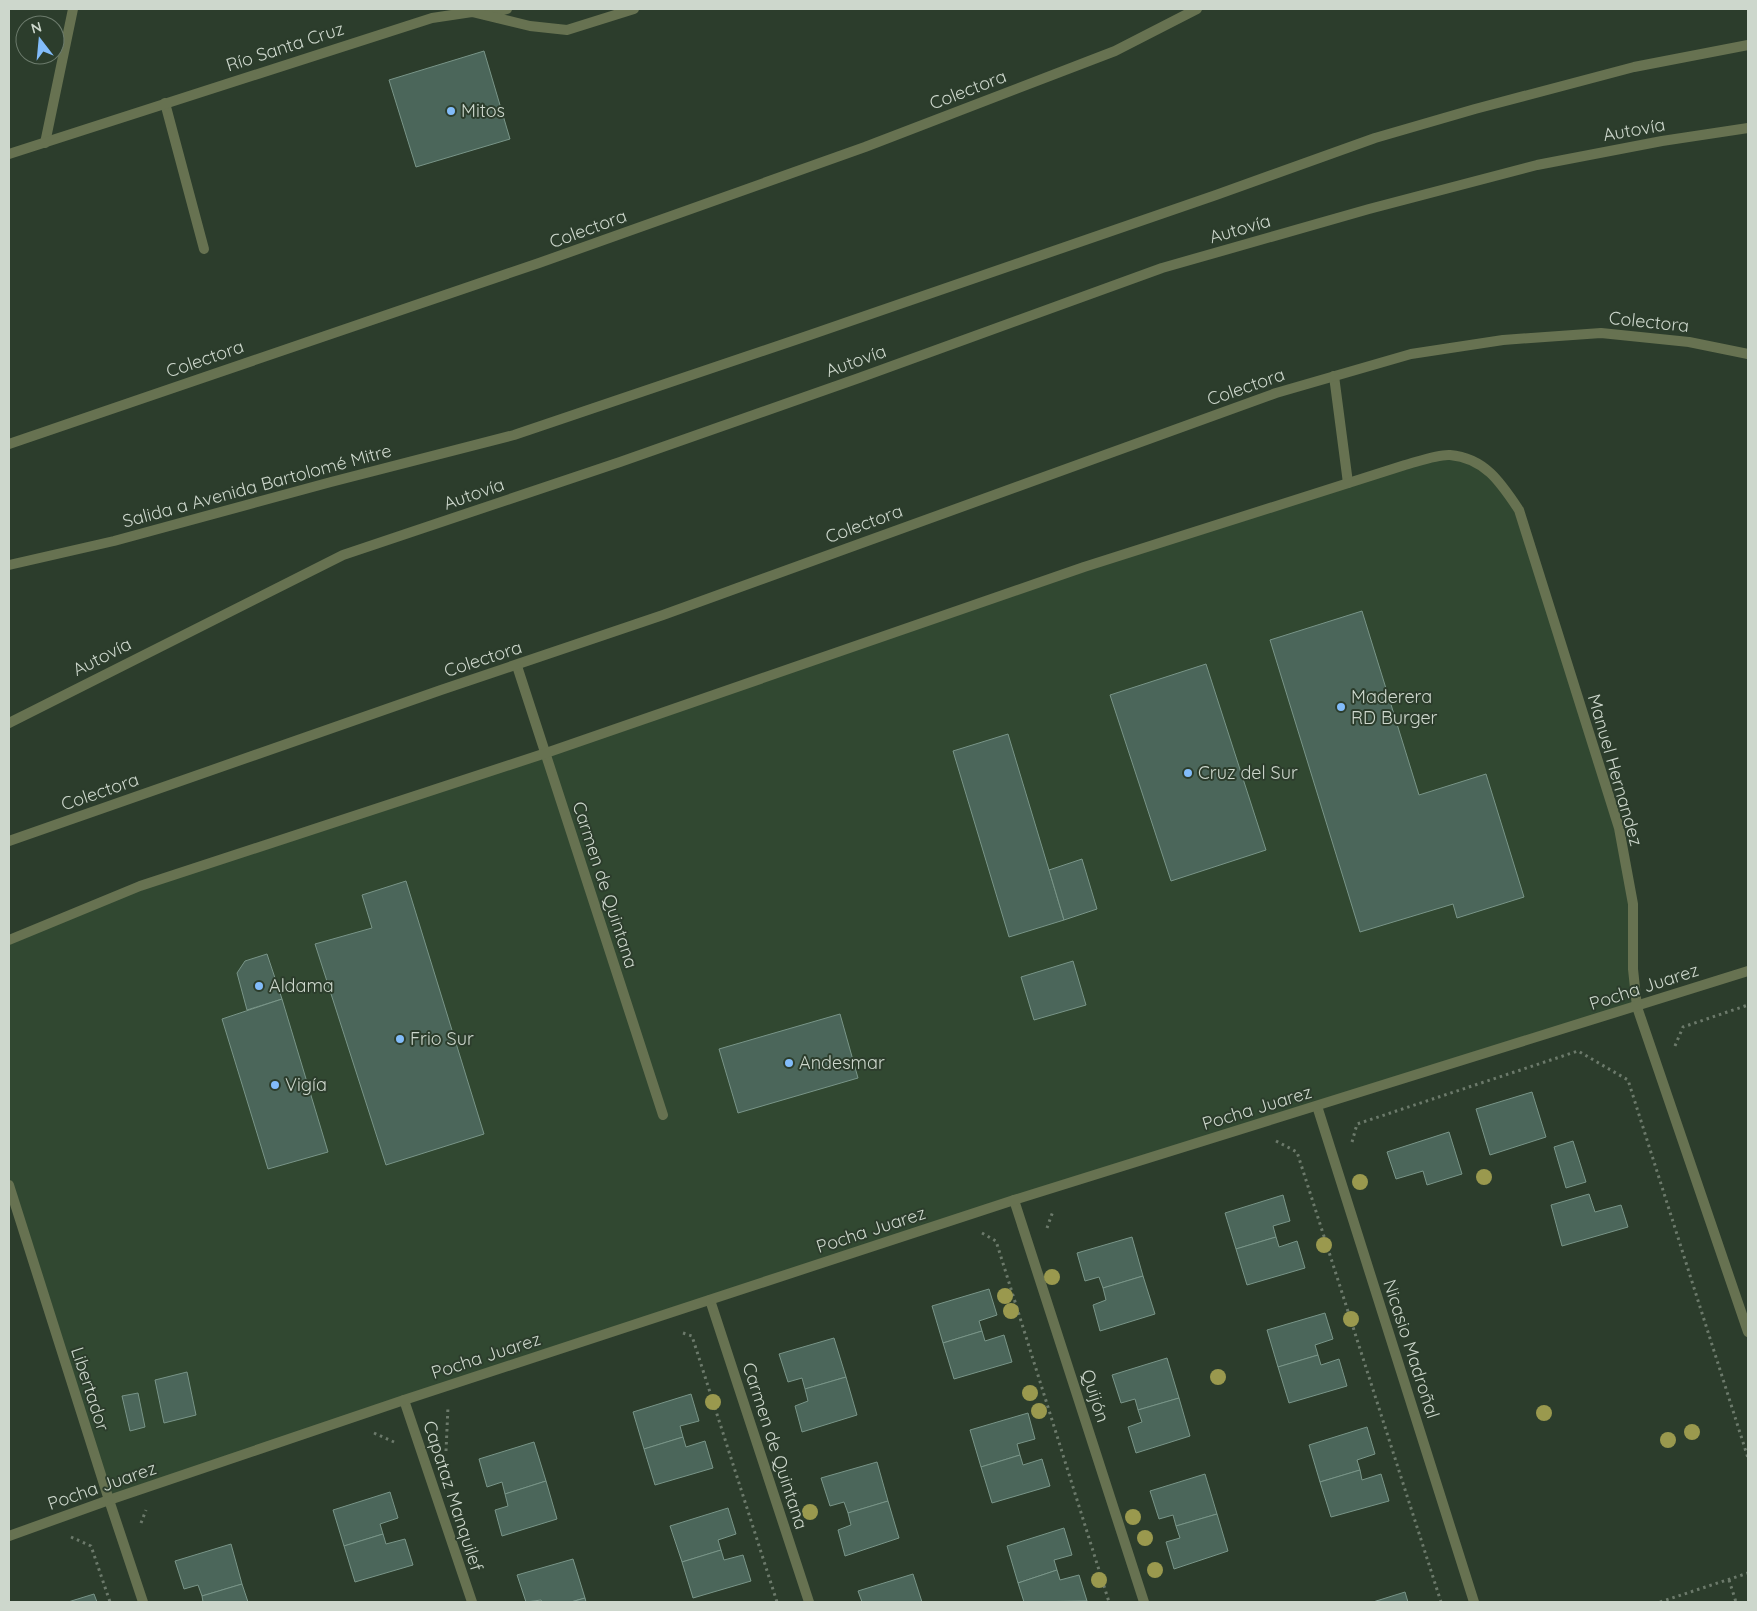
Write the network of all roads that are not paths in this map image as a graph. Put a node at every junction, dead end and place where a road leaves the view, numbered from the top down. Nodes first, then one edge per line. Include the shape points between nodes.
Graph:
1 (73, 9) edge
2 (507, 9) edge
3 (634, 9) edge
4 (1197, 9) edge
5 (472, 10) edge
6 (486, 15) junction
7 (1748, 45) edge
8 (165, 103) junction
9 (1748, 128) edge
10 (45, 143) junction
11 (9, 154) edge
12 (204, 249) dead end
13 (1748, 354) edge
14 (1334, 376) junction
15 (9, 444) edge
16 (1348, 483) junction
17 (9, 565) edge
18 (517, 666) junction
19 (9, 723) edge
20 (546, 753) junction
21 (9, 841) edge
22 (9, 940) edge
23 (1748, 971) edge
24 (1636, 1007) junction
25 (1317, 1106) junction
26 (663, 1115) dead end
27 (9, 1185) edge
28 (1014, 1200) junction
29 (710, 1300) junction
30 (1748, 1332) edge
31 (404, 1400) junction
32 (109, 1500) junction
33 (9, 1536) edge
34 (143, 1602) edge
35 (472, 1602) edge
36 (809, 1602) edge
37 (1144, 1602) edge
38 (1474, 1602) edge

1 - 10 street
2 - 6 street
3 - 6 street, Río Santa Cruz via 567,30 530,26
4 - 15 street, Colectora via 1115,51 865,147 539,264
5 - 6 street, Río Santa Cruz
5 - 8 street, Río Santa Cruz via 432,18
7 - 17 street, Salida a Avenida Bartolomé Mitre via 1634,67 1375,138 514,436 114,541
8 - 10 street, Río Santa Cruz
8 - 12 street
9 - 19 street, Autovía via 1536,165 1162,268 840,385 343,555
10 - 11 street, Río Santa Cruz
13 - 14 street, Colectora via 1689,342 1601,333 1503,340 1411,354
14 - 16 street
14 - 18 street, Colectora via 1276,393
16 - 20 street via 1084,567
16 - 24 street, Manuel Hernandez via 1448,455 1475,461 1499,480 1519,510 1619,828 1633,904
18 - 20 street, Carmen de Quintana
18 - 21 street, Colectora
20 - 22 street via 140,886
20 - 26 street, Carmen de Quintana
23 - 24 street, Pocha Juarez
24 - 25 street, Pocha Juarez
24 - 30 street, Manuel Hernandez
25 - 28 street, Pocha Juarez
25 - 38 street, Nicasio Madroñal
27 - 32 street, Libertador
28 - 29 street, Pocha Juarez
28 - 37 street, Quijón
29 - 31 street, Pocha Juarez
29 - 36 street, Carmen de Quintana
31 - 32 street, Pocha Juarez
31 - 35 street, Capataz Manquilef
32 - 33 street, Pocha Juarez
32 - 34 street, Libertador

